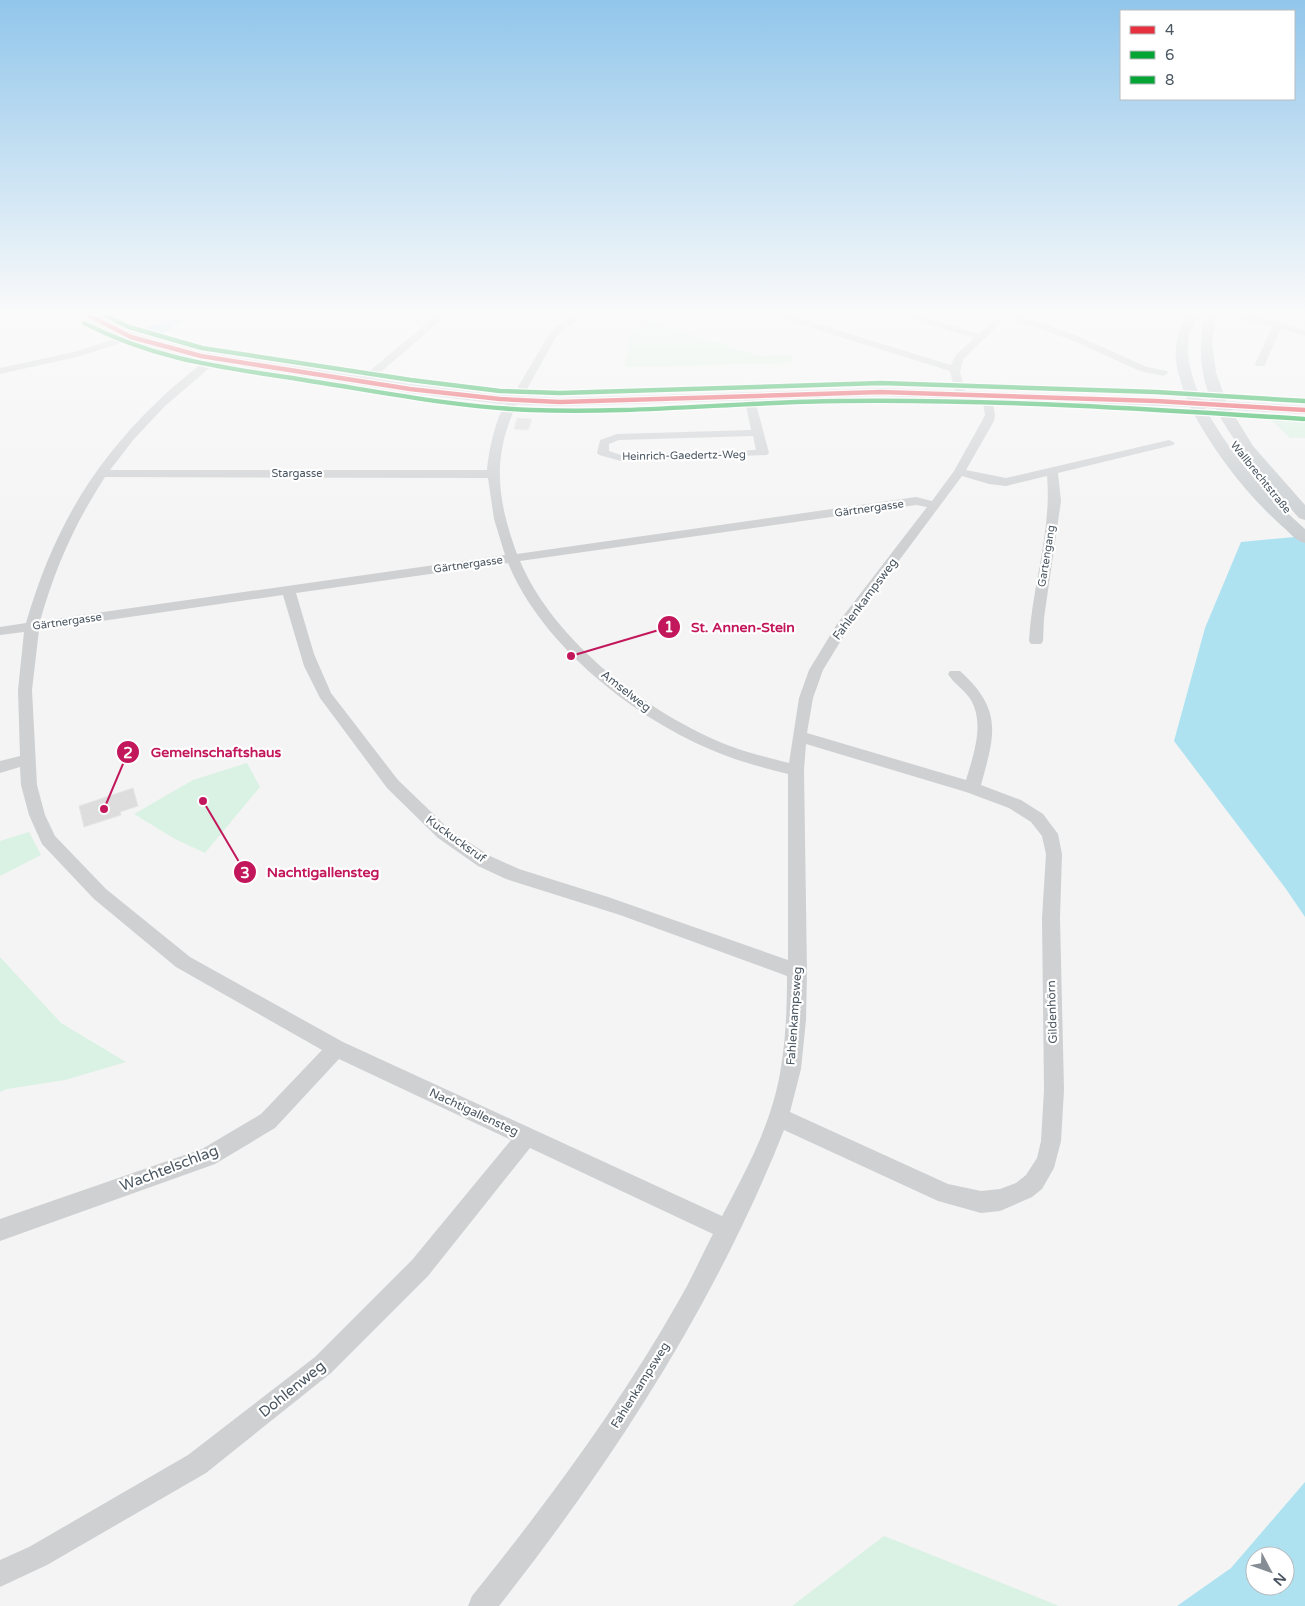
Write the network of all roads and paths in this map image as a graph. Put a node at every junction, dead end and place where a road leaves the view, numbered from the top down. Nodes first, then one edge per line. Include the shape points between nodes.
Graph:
1 (178, 390) edge
2 (427, 390) edge
3 (960, 390) edge
4 (1192, 390) edge
5 (1211, 390) edge
6 (1226, 390) edge
7 (961, 395) junction
8 (749, 396) junction
9 (987, 396) junction
10 (513, 402) junction
11 (1305, 410) edge
12 (1199, 411) junction
13 (1231, 417) junction
14 (758, 433) junction
15 (1169, 444) dead end
16 (1052, 471) junction
17 (959, 472) junction
18 (101, 473) junction
19 (494, 474) junction
20 (1305, 502) edge
21 (936, 505) junction
22 (1305, 515) edge
23 (1305, 531) edge
24 (1305, 538) edge
25 (513, 558) junction
26 (288, 590) junction
27 (32, 626) junction
28 (0, 631) edge
29 (1036, 641) dead end
30 (954, 674) dead end
31 (799, 736) junction
32 (27, 759) junction
33 (0, 767) edge
34 (796, 770) junction
35 (972, 788) junction
36 (798, 972) junction
37 (336, 1048) junction
38 (779, 1117) junction
39 (527, 1136) junction
40 (0, 1230) edge
41 (728, 1230) junction
42 (0, 1574) edge
43 (482, 1606) edge

1 - 18 street, Nachtigallensteg via 130,437
2 - 10 main road
3 - 7 street
4 - 12 main road
5 - 13 main road
6 - 13 main road
7 - 8 main road via 881,392
7 - 9 main road
8 - 10 main road
8 - 14 street, Heinrich-Gaedertz-Weg
9 - 12 main road
9 - 17 street, Fahlenkampsweg via 988,421
10 - 19 street, Amselweg via 494,447
11 - 13 main road
12 - 13 main road
12 - 24 main road via 1263,500
13 - 20 main road
13 - 22 main road, Wallbrechtstraße via 1261,464
13 - 23 main road, Wallbrechtstraße via 1250,465
14 - 14 street, Heinrich-Gaedertz-Weg via 763,453 621,458 603,453 604,442 617,436
15 - 16 street
16 - 17 street via 1006,482
16 - 29 street, Gartengang via 1055,501 1036,618
17 - 21 street, Fahlenkampsweg
18 - 19 street, Stargasse
18 - 27 street, Nachtigallensteg via 61,541
19 - 25 street, Amselweg via 496,511
21 - 25 street, Gärtnergasse via 916,501
21 - 31 street, Fahlenkampsweg via 842,627 816,670 806,698
25 - 26 street, Gärtnergasse
25 - 34 street, Amselweg via 526,588 547,618 572,646 625,692 703,740 750,758
26 - 27 street, Gärtnergasse
26 - 36 street, Kuckucksruf via 307,657 323,691 394,788 459,845 514,875 602,902
27 - 28 street, Gärtnergasse
27 - 32 street, Nachtigallensteg via 25,690
30 - 35 street via 969,685 985,718 985,740
31 - 34 street, Fahlenkampsweg
31 - 35 street, Gildenhörn
32 - 33 street
32 - 37 street, Nachtigallensteg via 29,785 48,840 100,894 183,962
34 - 36 street, Fahlenkampsweg
35 - 38 street, Gildenhörn via 1015,804 1037,818 1050,834 1054,854 1050,927 1054,1090 1052,1141 1042,1172 1024,1190 1000,1200 962,1199
36 - 38 street, Fahlenkampsweg via 791,1070
37 - 39 street, Nachtigallensteg
37 - 40 street, Wachtelschlag via 268,1121 208,1157
38 - 41 street, Fahlenkampsweg
39 - 41 street, Nachtigallensteg
39 - 42 street, Dohlenweg via 420,1268 323,1366 197,1464 38,1556
41 - 43 street, Fahlenkampsweg via 647,1376 580,1477

